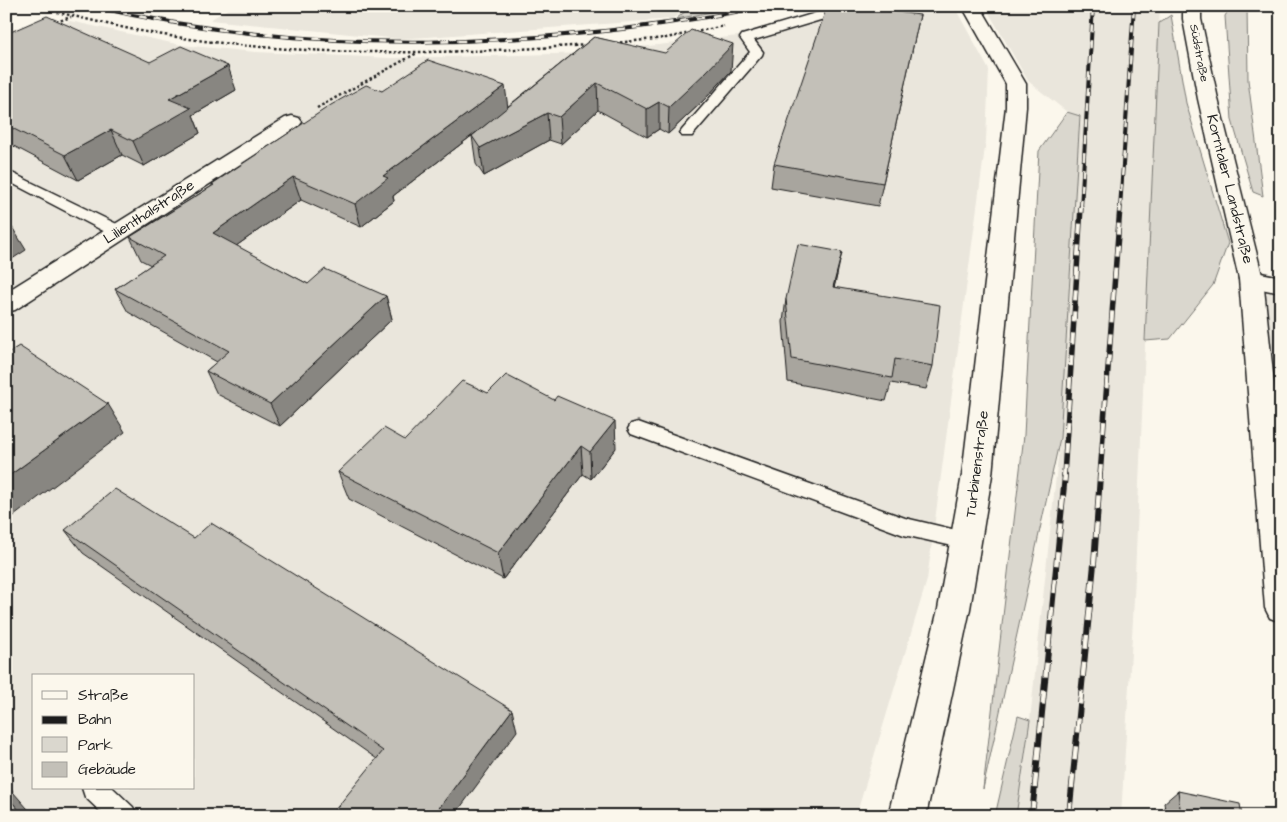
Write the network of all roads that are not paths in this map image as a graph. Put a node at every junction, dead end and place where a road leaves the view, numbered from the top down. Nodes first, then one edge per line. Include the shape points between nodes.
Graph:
1 (853, 6) edge
2 (971, 6) edge
3 (1196, 10) edge
4 (1208, 99) joint
5 (292, 122) road end
6 (687, 133) dead end
7 (6, 174) edge
8 (119, 232) junction
9 (1251, 279) junction
10 (1281, 285) edge
11 (6, 304) edge
12 (638, 429) dead end
13 (966, 540) junction
14 (1281, 607) edge
15 (96, 790) edge
16 (124, 816) edge
17 (906, 816) edge

1 - 6 lane via 746,38 757,52
2 - 13 street, Turbinenstraße via 1016,84 1016,107 978,475
3 - 4 street, Südstraße
4 - 9 street, Korntaler Landstraße
5 - 8 street, Lilienthalstraße
7 - 8 lane
8 - 11 street, Lilienthalstraße
9 - 10 street, Korntaler Landstraße
9 - 14 street, Korntaler Landstraße
12 - 13 lane via 904,526
13 - 17 street, Turbinenstraße via 954,609
15 - 16 lane

